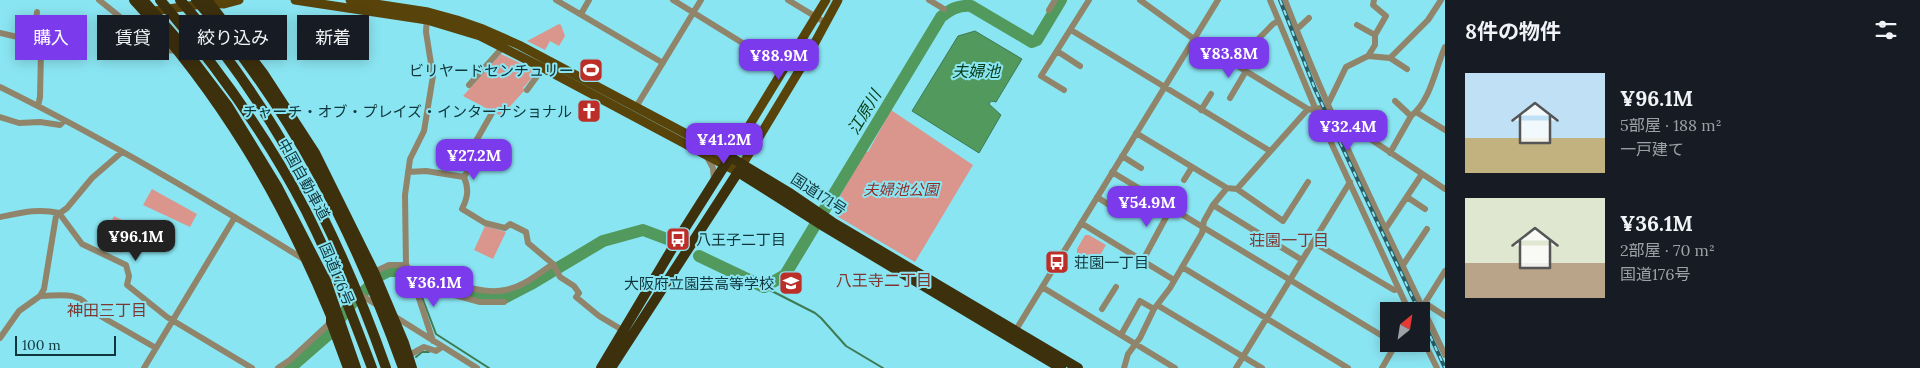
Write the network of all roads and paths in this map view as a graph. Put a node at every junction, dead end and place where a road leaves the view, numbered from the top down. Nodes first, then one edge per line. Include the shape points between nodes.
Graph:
1 (99, 0) edge
2 (134, 0) edge
3 (142, 0) edge
4 (160, 0) edge
5 (180, 0) edge
6 (239, 0) edge
7 (295, 0) edge
8 (350, 0) edge
9 (557, 0) edge
10 (589, 0) edge
11 (673, 0) edge
12 (700, 0) edge
13 (788, 0) edge
14 (826, 0) edge
15 (838, 0) edge
16 (929, 0) edge
17 (1055, 0) edge
18 (1089, 0) edge
19 (1140, 0) edge
20 (1218, 0) edge
21 (1270, 0) edge
22 (1286, 0) edge
23 (1374, 0) edge
24 (1441, 0) edge
25 (203, 1) edge
26 (944, 9) dead end
27 (1049, 10) dead end
28 (37, 12) dead end
29 (146, 13) junction
30 (693, 13) junction
31 (581, 14) junction
32 (37, 15) edge
33 (118, 15) edge
34 (427, 16) junction
35 (815, 16) junction
36 (1309, 18) dead end
37 (1278, 21) junction
38 (826, 23) junction
39 (1357, 25) dead end
40 (1071, 30) junction
41 (1296, 30) junction
42 (0, 33) edge
43 (1375, 35) junction
44 (15, 36) edge
45 (1194, 39) junction
46 (503, 47) junction
47 (1445, 47) edge
48 (169, 50) edge
49 (178, 50) junction
50 (1057, 51) junction
51 (1370, 53) junction
52 (1390, 58) junction
53 (1443, 58) edge
54 (41, 60) edge
55 (663, 63) junction
56 (1234, 64) junction
57 (1080, 66) dead end
58 (543, 68) junction
59 (783, 68) junction
60 (1407, 69) dead end
61 (1246, 71) junction
62 (469, 85) dead end
63 (0, 87) edge
64 (1164, 87) junction
65 (527, 90) dead end
66 (1064, 90) dead end
67 (1211, 94) dead end
68 (1230, 98) dead end
69 (1395, 101) dead end
70 (38, 106) junction
71 (1327, 106) junction
72 (636, 107) junction
73 (1308, 108) junction
74 (1202, 110) junction
75 (1316, 110) junction
76 (492, 113) dead end
77 (1333, 114) junction
78 (1414, 114) junction
79 (0, 117) edge
80 (64, 120) junction
81 (1445, 130) edge
82 (1136, 133) junction
83 (1270, 151) junction
84 (122, 152) junction
85 (1390, 153) junction
86 (704, 155) junction
87 (1122, 156) junction
88 (727, 161) junction
89 (1192, 166) junction
90 (740, 168) junction
91 (1141, 168) dead end
92 (408, 172) junction
93 (1112, 172) junction
94 (1422, 174) junction
95 (464, 177) junction
96 (1184, 180) dead end
97 (1308, 182) dead end
98 (1350, 182) junction
99 (713, 184) junction
100 (1227, 188) junction
101 (1445, 189) edge
102 (1237, 190) junction
103 (1407, 197) junction
104 (1097, 198) junction
105 (1213, 205) junction
106 (1171, 208) junction
107 (1425, 209) dead end
108 (1120, 212) dead end
109 (59, 213) junction
110 (0, 216) edge
111 (235, 217) junction
112 (1081, 223) junction
113 (1202, 227) junction
114 (1386, 228) junction
115 (1427, 229) dead end
116 (1313, 242) junction
117 (1143, 260) junction
118 (1302, 260) junction
119 (308, 262) junction
120 (553, 264) junction
121 (1403, 265) junction
122 (1182, 267) junction
123 (409, 269) junction
124 (1445, 271) edge
125 (374, 272) junction
126 (1174, 280) junction
127 (1290, 280) junction
128 (414, 282) junction
129 (1042, 287) junction
130 (1116, 287) dead end
131 (1399, 289) junction
132 (40, 296) junction
133 (504, 302) dead end
134 (1405, 302) edge
135 (1423, 302) edge
136 (1425, 302) edge
137 (1156, 307) junction
138 (1430, 307) edge
139 (390, 314) junction
140 (1099, 315) junction
141 (1445, 316) edge
142 (354, 318) junction
143 (1267, 318) junction
144 (1430, 319) edge
145 (173, 320) junction
146 (331, 322) junction
147 (624, 331) junction
148 (1013, 334) junction
149 (1121, 335) junction
150 (1380, 335) edge
151 (0, 338) edge
152 (433, 341) junction
153 (1135, 344) junction
154 (442, 347) junction
155 (156, 348) junction
156 (1391, 352) edge
157 (1429, 352) edge
158 (414, 353) dead end
159 (1445, 355) edge
160 (1243, 356) junction
161 (144, 368) edge
162 (252, 368) edge
163 (278, 368) edge
164 (348, 368) edge
165 (356, 368) edge
166 (367, 368) edge
167 (372, 368) edge
168 (387, 368) edge
169 (403, 368) edge
170 (412, 368) edge
171 (477, 368) edge
172 (601, 368) edge
173 (611, 368) edge
174 (1061, 368) edge
175 (1078, 368) edge
176 (1124, 368) edge
177 (1175, 368) edge
178 (1236, 368) edge
179 (1262, 368) edge
180 (1348, 368) edge
181 (1382, 368) edge
182 (1437, 368) edge

1 - 33 street
2 - 29 highway
3 - 165 highway, 国道176号, bridge via 228,106 277,186 326,281
4 - 142 highway, 中国自動車道, bridge via 211,62 264,138 306,210
5 - 168 highway, 中国自動車道, bridge via 223,53 275,128 304,178 336,240
6 - 25 main road via 224,4
7 - 34 main road
8 - 34 main road
9 - 31 street
10 - 31 street
11 - 30 street
12 - 30 street
13 - 35 street
14 - 35 main road
15 - 38 main road
16 - 26 street
17 - 27 street
18 - 40 street
19 - 45 street
20 - 45 street
21 - 37 street
22 - 41 street
23 - 43 street via 1373,5 1386,16
24 - 52 street via 1428,20
25 - 29 main road
25 - 125 highway via 263,73 315,153
25 - 169 highway, 国道176号, bridge via 284,115 310,158 356,251
28 - 32 street
29 - 49 highway
30 - 55 street
30 - 59 street
31 - 55 street
34 - 46 main road
34 - 72 main road via 483,29
34 - 92 street via 426,32 433,76 424,131
35 - 38 street
35 - 59 main road
36 - 41 street
37 - 56 street
37 - 75 street
38 - 90 main road
39 - 43 street
40 - 50 street
40 - 64 street
41 - 71 street
42 - 44 street
43 - 51 street via 1375,45
45 - 56 street
45 - 64 street
46 - 58 main road
46 - 62 street
47 - 53 street
48 - 49 street
49 - 119 highway via 247,148
50 - 57 street
50 - 66 street via 1041,76
51 - 52 street
51 - 71 street via 1346,67
52 - 60 street
53 - 78 street
54 - 70 street
55 - 72 street
56 - 61 street
58 - 65 street
58 - 86 main road
59 - 88 main road
61 - 68 street
61 - 73 street
63 - 70 street
64 - 74 street
64 - 82 street
67 - 74 street
69 - 78 street
70 - 80 street
71 - 75 street
71 - 77 street
72 - 88 main road
73 - 75 street
73 - 83 street
74 - 83 street
75 - 98 street
76 - 95 street via 476,141 472,163
77 - 85 street
77 - 114 street
78 - 81 street
78 - 85 street
79 - 80 street via 25,124 60,125
80 - 84 street
82 - 87 street
82 - 89 street
83 - 102 street
84 - 109 street
84 - 111 street
85 - 94 street
86 - 88 main road
86 - 99 street via 714,168
87 - 91 street
87 - 93 street
88 - 90 highway, 国道171号
88 - 99 highway
89 - 96 street
89 - 100 street
90 - 148 highway, 国道171号 via 788,192
90 - 173 highway
92 - 95 street
92 - 123 street via 405,195
93 - 104 street
93 - 106 street
94 - 101 street
94 - 103 street
95 - 120 street via 468,198 462,209 485,223 505,228 510,224 526,232 528,242
97 - 102 street via 1283,221
98 - 116 street
98 - 131 street
99 - 147 highway
100 - 102 street
100 - 105 street
103 - 107 street
103 - 114 street
104 - 108 street
104 - 112 street
105 - 113 street
105 - 118 street
106 - 113 street
106 - 117 street
109 - 110 street via 31,210
109 - 132 street
109 - 145 street via 82,244 126,265 126,285
111 - 119 street
111 - 145 street
112 - 117 street
112 - 129 street
113 - 122 street via 1202,233
113 - 127 street
114 - 121 street
115 - 121 street
116 - 118 street
116 - 131 street via 1394,290
117 - 126 street
118 - 127 street
119 - 139 street
119 - 146 highway
120 - 123 street via 518,286 495,292
120 - 147 street via 560,277 579,293 576,297
121 - 135 street
122 - 126 street
122 - 143 street
123 - 125 street via 389,265
123 - 128 street
124 - 136 street
125 - 139 highway
126 - 137 street
127 - 143 street
127 - 150 street
128 - 133 street via 480,302
128 - 152 street
129 - 140 street
129 - 148 street
130 - 140 street
131 - 134 street
132 - 151 street via 19,311
132 - 155 street via 69,294 86,302 90,310
137 - 149 street via 1140,301
137 - 153 street
137 - 160 street
138 - 141 street
139 - 152 street
139 - 170 highway
140 - 149 street
142 - 166 highway, bridge
142 - 167 highway, 中国自動車道, bridge
143 - 160 street
143 - 180 street
144 - 159 street
145 - 155 street
145 - 162 street
146 - 163 street
146 - 164 highway
147 - 172 highway
148 - 174 highway, 国道171号
148 - 175 highway, 国道171号
149 - 153 street
152 - 154 street
153 - 176 street
153 - 177 street
154 - 158 street via 436,351 424,347
154 - 171 street
155 - 161 street
156 - 181 street
157 - 182 street
160 - 178 street
160 - 179 street

